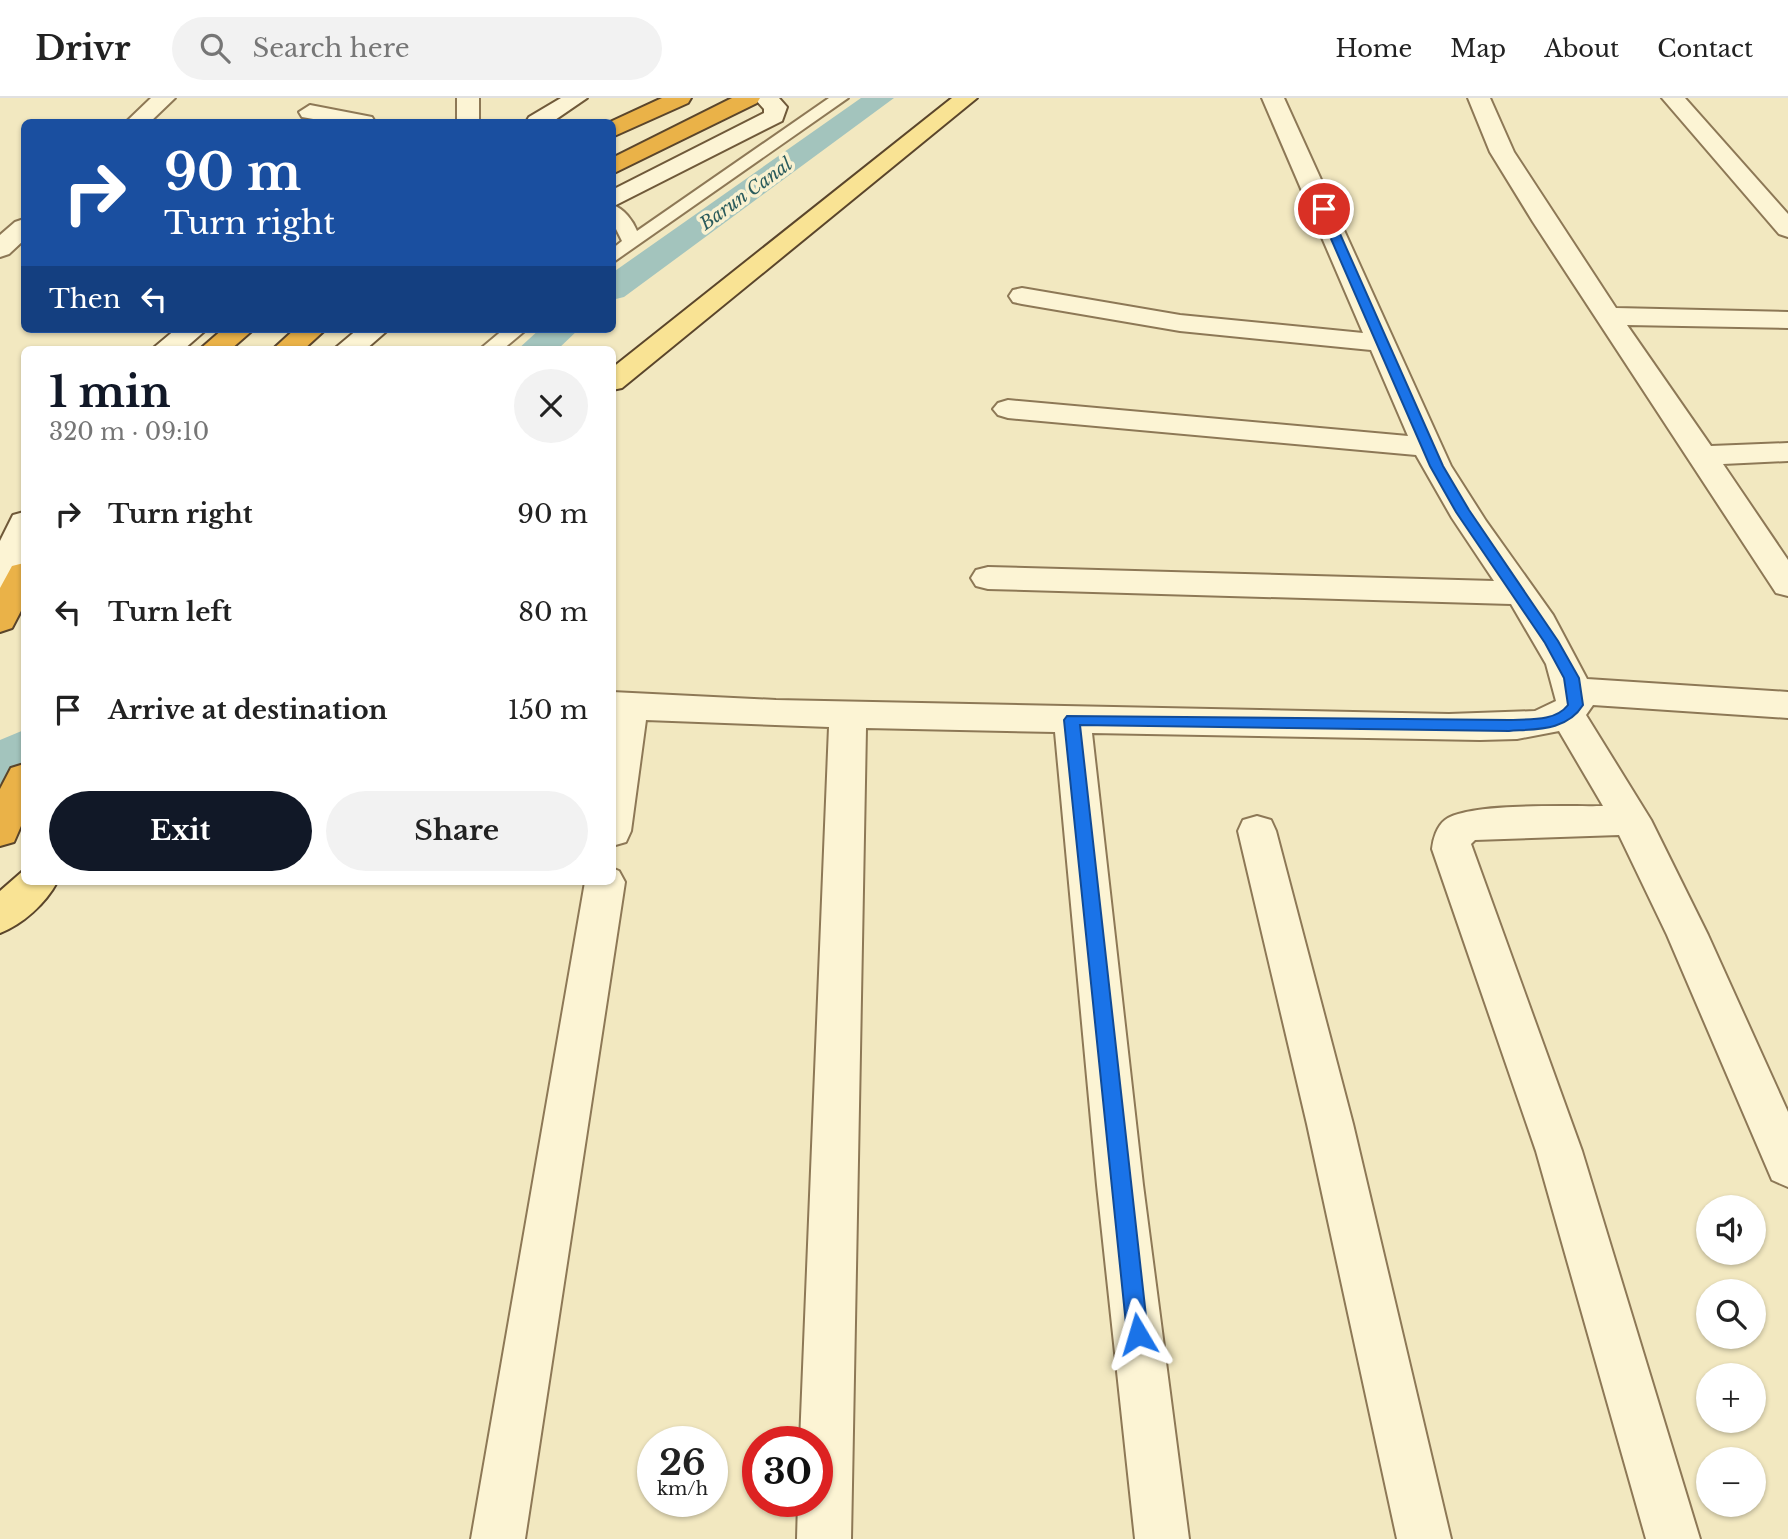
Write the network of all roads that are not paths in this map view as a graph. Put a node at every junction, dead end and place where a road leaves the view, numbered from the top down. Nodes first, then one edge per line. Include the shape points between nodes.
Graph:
1 (164, 98) edge
2 (468, 98) edge
3 (576, 98) edge
4 (680, 98) edge
5 (750, 98) edge
6 (765, 98) edge
7 (840, 98) edge
8 (966, 98) edge
9 (1273, 98) edge
10 (1479, 98) edge
11 (1673, 98) edge
12 (310, 112) dead end
13 (141, 119) edge
14 (348, 119) edge
15 (468, 119) edge
16 (542, 119) edge
17 (616, 128) edge
18 (616, 165) edge
19 (1750, 185) junction
20 (1775, 185) dead end
21 (616, 198) edge
22 (616, 214) edge
23 (1788, 229) edge
24 (21, 230) edge
25 (632, 243) junction
26 (0, 249) edge
27 (616, 255) edge
28 (1022, 296) dead end
29 (1608, 316) junction
30 (1788, 320) edge
31 (188, 333) edge
32 (235, 333) edge
33 (307, 333) edge
34 (370, 333) edge
35 (512, 333) edge
36 (1383, 343) junction
37 (170, 346) edge
38 (218, 346) edge
39 (291, 346) edge
40 (352, 346) edge
41 (494, 346) edge
42 (616, 379) edge
43 (1008, 409) dead end
44 (1428, 446) junction
45 (1788, 452) edge
46 (1704, 456) junction
47 (21, 529) edge
48 (988, 578) dead end
49 (21, 580) edge
50 (0, 581) edge
51 (1788, 585) edge
52 (1519, 593) junction
53 (0, 620) edge
54 (1571, 703) junction
55 (1788, 705) edge
56 (622, 706) edge
57 (848, 714) junction
58 (1072, 720) junction
59 (616, 781) edge
60 (21, 785) edge
61 (1632, 820) junction
62 (2, 827) edge
63 (1257, 831) dead end
64 (34, 885) edge
65 (605, 885) edge
66 (0, 916) edge
67 (1788, 1165) edge
68 (498, 1539) edge
69 (824, 1539) edge
70 (1162, 1539) edge
71 (1424, 1539) edge
72 (1673, 1539) edge

1 - 13 street
2 - 15 street
3 - 16 street
4 - 17 highway
5 - 18 highway
6 - 21 street via 776,107 774,116
7 - 25 lane
8 - 42 main road
9 - 36 street
10 - 29 street via 1509,163
11 - 19 street
12 - 14 street
19 - 20 street
19 - 23 street
22 - 25 lane via 625,223
24 - 26 street
25 - 27 lane
28 - 36 street via 1180,323
29 - 30 street
29 - 46 street
31 - 37 street
32 - 38 highway
33 - 39 highway
34 - 40 street
35 - 41 lane
36 - 44 street
43 - 44 street
44 - 52 street via 1463,512
45 - 46 street
46 - 51 street
47 - 50 street
48 - 52 street
49 - 53 highway
52 - 54 street via 1560,657
54 - 55 street
54 - 58 street via 1546,723 1448,727
54 - 61 street
56 - 57 street
56 - 59 street
57 - 58 street
57 - 69 street
58 - 70 street
60 - 62 highway
61 - 67 street
61 - 72 street via 1470,825 1457,830 1451,840 1559,1151
63 - 71 street via 1330,1124
64 - 66 main road
65 - 68 street

